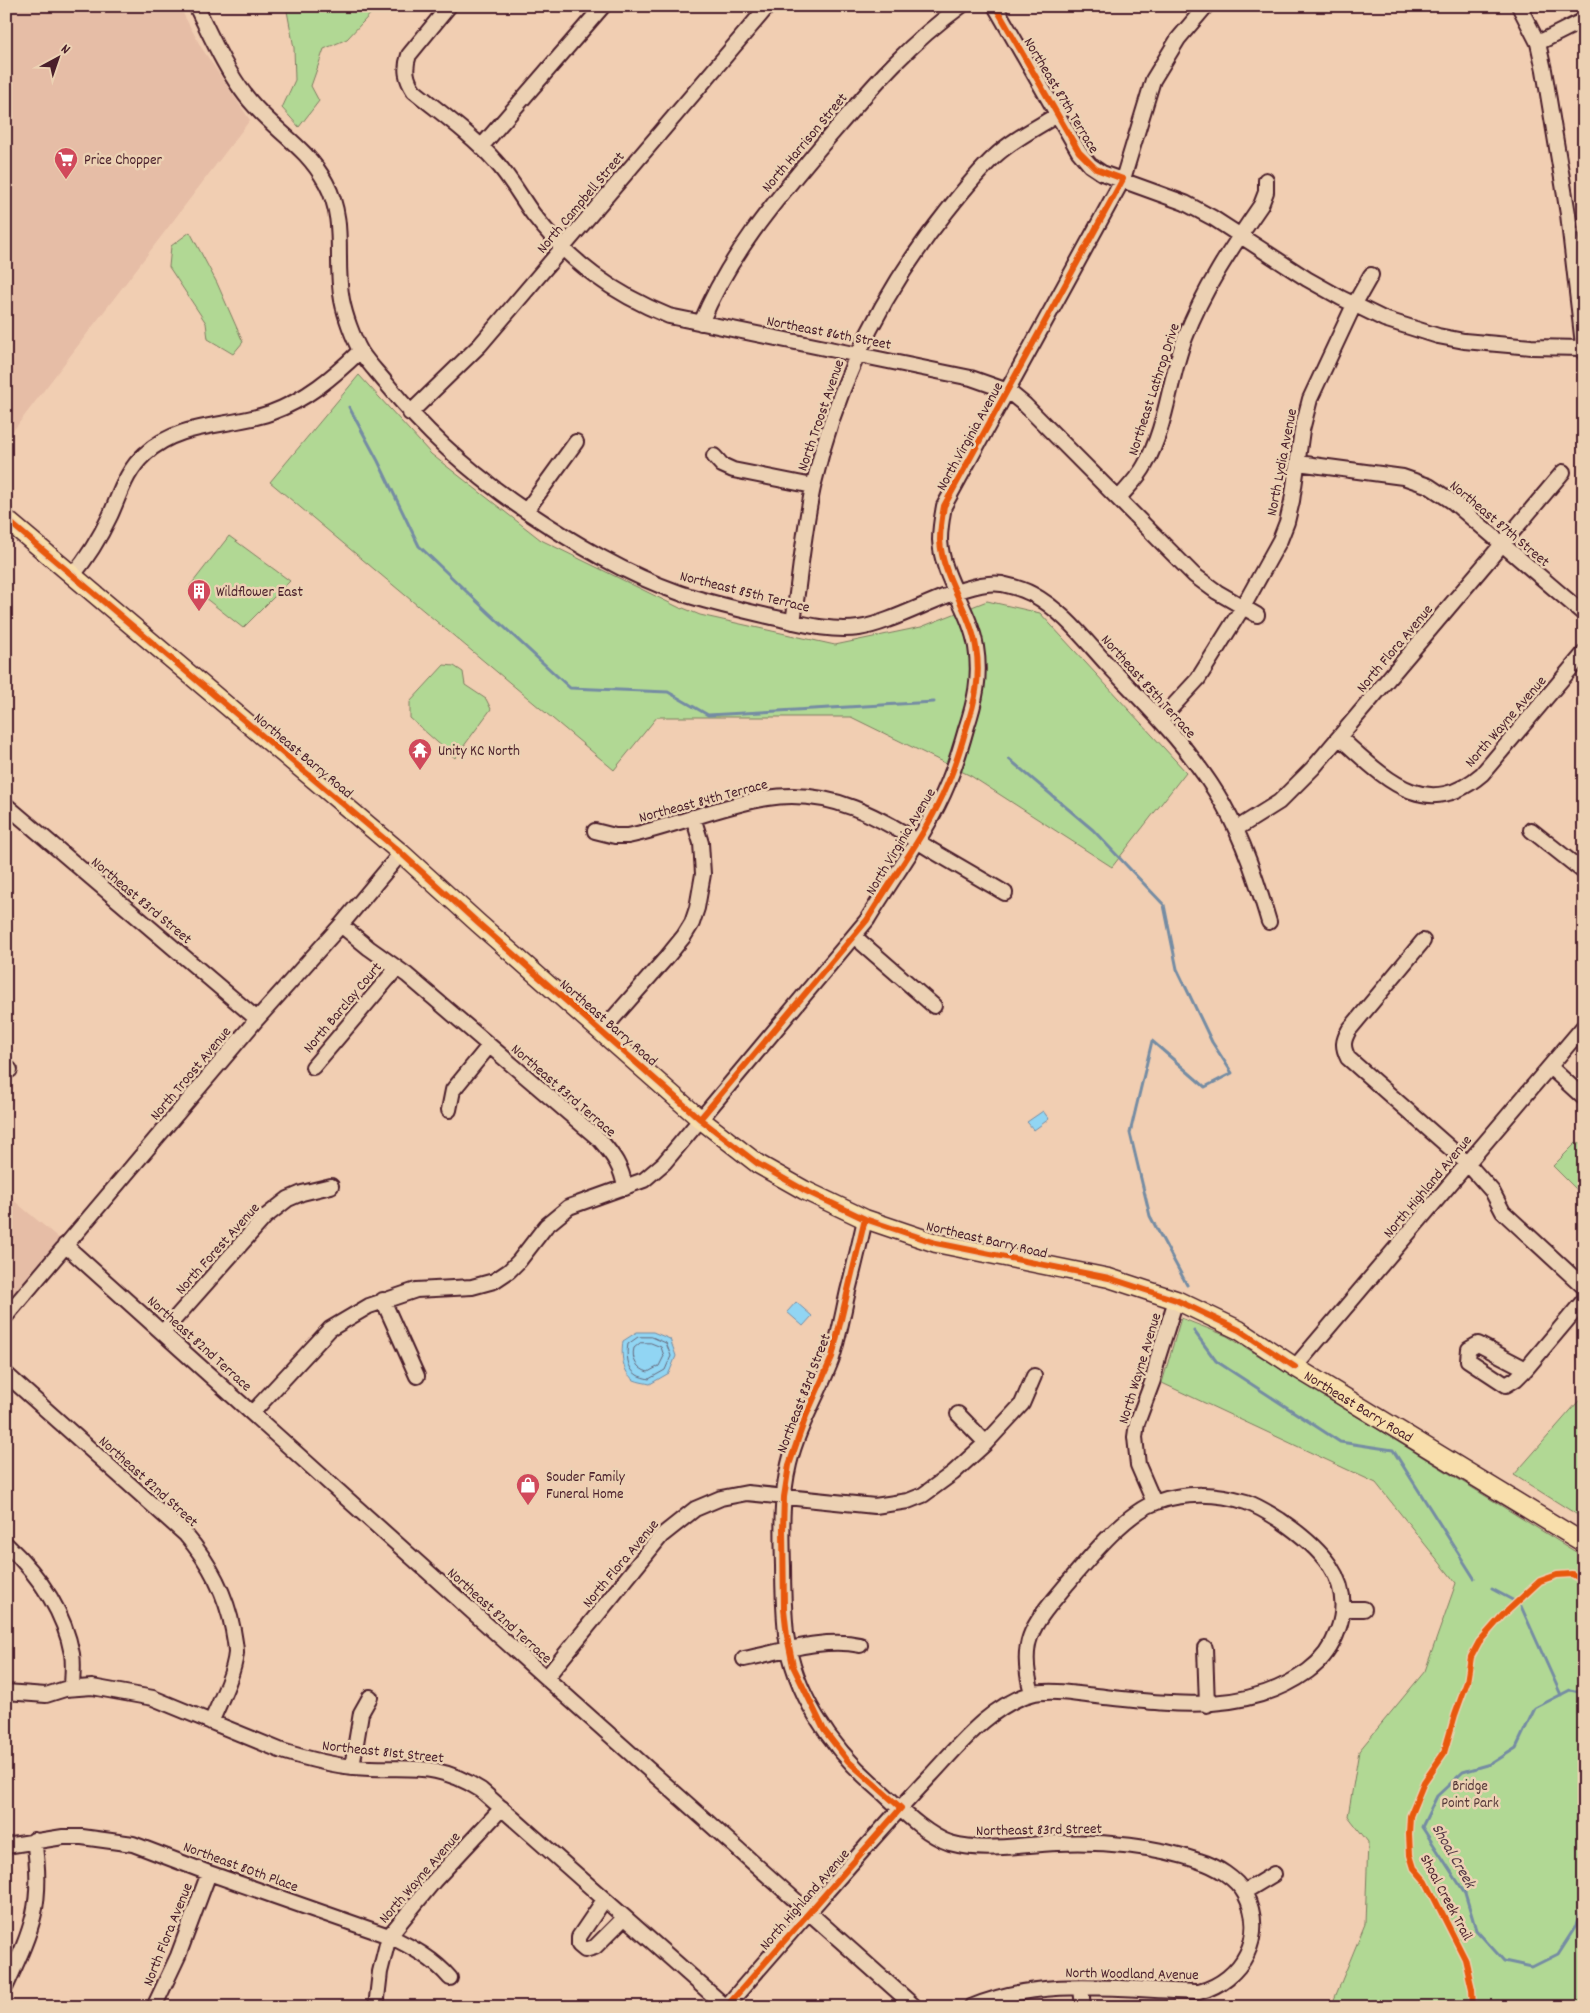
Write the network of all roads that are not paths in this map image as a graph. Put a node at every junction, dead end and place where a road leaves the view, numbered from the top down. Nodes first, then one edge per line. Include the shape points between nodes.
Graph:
1 (196, 6) edge
2 (449, 6) edge
3 (603, 6) edge
4 (768, 6) edge
5 (961, 6) edge
6 (995, 6) edge
7 (1206, 6) edge
8 (1519, 6) edge
9 (1584, 20) edge
10 (1538, 43) junction
11 (1057, 115) junction
12 (481, 147) junction
13 (1123, 179) junction
14 (1266, 180) dead end
15 (1240, 235) junction
16 (562, 249) junction
17 (1371, 275) dead end
18 (1354, 305) junction
19 (701, 323) junction
20 (360, 351) junction
21 (1583, 351) edge
22 (857, 354) junction
23 (1008, 392) junction
24 (410, 413) junction
25 (576, 442) dead end
26 (714, 456) dead end
27 (1298, 463) junction
28 (1563, 472) dead end
29 (813, 486) junction
30 (1119, 498) junction
31 (526, 511) junction
32 (6, 519) edge
33 (1501, 545) junction
34 (73, 575) junction
35 (957, 593) junction
36 (1243, 607) junction
37 (1584, 614) edge
38 (1257, 615) dead end
39 (794, 622) junction
40 (1584, 653) edge
41 (1160, 720) junction
42 (1340, 738) junction
43 (6, 805) edge
44 (694, 817) junction
45 (1236, 829) junction
46 (595, 830) dead end
47 (1531, 830) dead end
48 (917, 841) junction
49 (401, 853) junction
50 (1584, 872) edge
51 (1005, 893) dead end
52 (1269, 922) dead end
53 (341, 925) junction
54 (855, 937) junction
55 (1423, 942) dead end
56 (397, 968) junction
57 (934, 1006) dead end
58 (258, 1019) junction
59 (1584, 1026) edge
60 (601, 1032) junction
61 (489, 1046) junction
62 (312, 1067) dead end
63 (1550, 1067) junction
64 (1584, 1098) edge
65 (450, 1110) dead end
66 (700, 1119) junction
67 (1468, 1163) junction
68 (330, 1186) dead end
69 (625, 1188) junction
70 (865, 1219) junction
71 (66, 1245) junction
72 (1584, 1287) edge
73 (383, 1300) junction
74 (1176, 1300) junction
75 (1584, 1300) edge
76 (6, 1316) edge
77 (164, 1332) junction
78 (1295, 1367) junction
79 (1526, 1369) dead end
80 (6, 1374) edge
81 (417, 1376) dead end
82 (1034, 1376) dead end
83 (253, 1412) junction
84 (958, 1414) dead end
85 (986, 1443) junction
86 (784, 1497) junction
87 (1154, 1502) junction
88 (1584, 1543) edge
89 (6, 1544) edge
90 (1343, 1609) junction
91 (1364, 1609) dead end
92 (860, 1645) dead end
93 (1205, 1648) dead end
94 (789, 1650) junction
95 (744, 1659) dead end
96 (546, 1678) junction
97 (72, 1688) junction
98 (6, 1692) edge
99 (1032, 1693) junction
100 (370, 1697) dead end
101 (1207, 1704) junction
102 (211, 1722) junction
103 (352, 1767) junction
104 (502, 1808) junction
105 (901, 1808) junction
106 (34, 1840) junction
107 (6, 1846) edge
108 (209, 1873) junction
109 (1274, 1874) dead end
110 (1244, 1892) junction
111 (604, 1900) junction
112 (809, 1911) junction
113 (624, 1918) junction
114 (389, 1936) junction
115 (450, 1978) dead end
116 (6, 1986) edge
117 (1081, 1988) junction
118 (154, 2007) edge
119 (376, 2007) edge
120 (726, 2007) edge
121 (915, 2007) edge
122 (971, 2007) edge
123 (1083, 2007) edge

1 - 20 street, Northeast 85th Terrace via 245,96 314,163 334,199 339,221 342,306
2 - 12 street, Northeast 86th Street via 409,55 406,74 414,91
3 - 12 street
4 - 16 street, North Campbell Street
5 - 19 street, North Harrison Street via 893,63 777,199 722,277
6 - 11 street, Northeast 87th Terrace
7 - 13 street via 1178,39 1153,80
8 - 10 street
9 - 10 street
10 - 21 street via 1568,214
11 - 13 street, Northeast 87th Terrace via 1090,165 1102,173
11 - 22 street, North Troost Avenue via 1006,148 970,182 929,233 893,286
12 - 16 street, Northeast 86th Street via 509,178
13 - 15 street, Northeast 87th Terrace via 1185,203
13 - 23 street, North Virginia Avenue
14 - 15 street, Northeast Lathrop Drive via 1261,205
15 - 18 street, Northeast 87th Terrace
15 - 30 street, Northeast Lathrop Drive via 1211,282 1187,332 1154,449
16 - 19 street, Northeast 86th Street via 603,282 632,299 669,316
16 - 24 street, North Campbell Street via 480,345
17 - 18 street, North Lydia Avenue
18 - 21 street, Northeast 87th Terrace via 1384,319 1438,336
18 - 27 street, North Lydia Avenue via 1310,399
19 - 22 street, Northeast 86th Street
20 - 24 street, Northeast 85th Terrace
20 - 34 street via 300,400 240,422 197,428 170,436 145,454 131,470 100,537
22 - 23 street, Northeast 86th Street via 971,378
22 - 29 street, North Troost Avenue via 842,388
23 - 30 street, Northeast 86th Street
23 - 35 street, North Virginia Avenue via 944,506 940,541
24 - 31 street, Northeast 85th Terrace via 460,461
25 - 31 street
26 - 29 street via 733,470
27 - 33 street, Northeast 87th Street via 1416,480 1453,502
27 - 36 street, North Lydia Avenue via 1287,522 1271,559
28 - 33 street, North Flora Avenue
29 - 39 street, North Troost Avenue
30 - 36 street, Northeast 86th Street via 1194,575
31 - 39 street, Northeast 85th Terrace via 581,546 634,574 673,590
32 - 34 main road, Northeast Barry Road
33 - 37 street, Northeast 87th Street
33 - 42 street, North Flora Avenue
34 - 49 main road, Northeast Barry Road
35 - 39 street, Northeast 85th Terrace via 891,619 857,628
35 - 41 street, Northeast 85th Terrace via 989,582 1032,594 1068,622
35 - 48 street, North Virginia Avenue via 976,645 978,683 948,784
36 - 38 street, Northeast 86th Street
36 - 41 street, North Lydia Avenue via 1198,679
40 - 42 street, North Wayne Avenue via 1482,774 1452,793 1427,796 1399,787
41 - 45 street, Northeast 85th Terrace via 1200,766
42 - 45 street, North Flora Avenue via 1279,802
43 - 58 street, Northeast 83rd Street
44 - 46 street, Northeast 84th Terrace via 628,836
44 - 48 street, Northeast 84th Terrace via 754,800 806,796 836,801 865,811
44 - 60 street via 703,874 698,908 692,923 667,957
45 - 52 street, Northeast 85th Terrace via 1254,872
47 - 50 street
48 - 51 street, Northeast 84th Terrace
48 - 54 street, North Virginia Avenue
49 - 53 street, North Troost Avenue
49 - 60 main road, Northeast Barry Road
53 - 56 street, Northeast 83rd Terrace
53 - 58 street, North Troost Avenue
54 - 57 street
54 - 66 street, North Virginia Avenue
55 - 67 street via 1349,1030 1343,1048 1348,1058
56 - 61 street, Northeast 83rd Terrace
56 - 62 street, North Barclay Court
58 - 71 street, North Troost Avenue
59 - 63 street, North Highland Avenue
60 - 66 main road, Northeast Barry Road
61 - 65 street, Northeast 83rd Terrace via 453,1090
61 - 69 street, Northeast 83rd Terrace via 600,1140 618,1162
63 - 64 street
63 - 67 street, North Highland Avenue
66 - 69 street, North Virginia Avenue via 654,1173
66 - 70 main road, Northeast Barry Road via 758,1164
67 - 72 street via 1492,1191 1504,1212
67 - 78 street, North Highland Avenue
68 - 77 street, North Forest Avenue via 288,1199 265,1217
69 - 73 street, North Virginia Avenue via 582,1201 557,1215 520,1261 494,1281 472,1287 416,1290
70 - 74 main road, Northeast Barry Road via 936,1243 1109,1278
70 - 86 street, Northeast 83rd Street via 832,1358 797,1439
71 - 76 street, North Troost Avenue
71 - 77 street, Northeast 82nd Terrace
73 - 81 street
73 - 83 street, North Virginia Avenue via 330,1329
74 - 78 main road, Northeast Barry Road via 1239,1330
74 - 87 street, North Wayne Avenue via 1135,1437 1138,1465
75 - 79 street
77 - 83 street, Northeast 82nd Terrace
78 - 88 main road, Northeast Barry Road
80 - 102 street, Northeast 82nd Street via 185,1534 208,1565 225,1601 236,1652
82 - 85 street, North Flora Avenue via 1022,1404
83 - 96 street, Northeast 82nd Terrace
84 - 85 street
85 - 86 street, North Flora Avenue via 953,1473 923,1495 908,1501 875,1506
86 - 94 street, Northeast 83rd Street via 784,1610
86 - 96 street, North Flora Avenue via 755,1493 734,1495 706,1503 684,1516 661,1536
87 - 90 street, North Highland Avenue via 1187,1496 1216,1496 1249,1503 1269,1513 1324,1557 1338,1581
87 - 99 street via 1108,1537 1038,1620 1026,1652
89 - 97 street via 35,1574 57,1610 73,1655
90 - 91 street
90 - 101 street, North Highland Avenue via 1328,1652 1300,1677 1257,1696
92 - 94 street via 822,1642
93 - 101 street
94 - 95 street
94 - 105 street, Northeast 83rd Street via 807,1698 835,1746
96 - 112 street, Northeast 82nd Terrace
97 - 98 street, Northeast 81st Street via 46,1695
97 - 102 street, Northeast 81st Street via 101,1688 153,1698
99 - 101 street, North Highland Avenue
99 - 105 street, North Highland Avenue via 993,1714 971,1732
100 - 103 street via 361,1713
102 - 103 street, Northeast 81st Street via 282,1751
103 - 104 street, Northeast 81st Street via 415,1767 446,1772 468,1781
104 - 111 street, Northeast 81st Street
104 - 114 street, North Wayne Avenue via 434,1881
105 - 110 street, Northeast 83rd Street via 929,1832 948,1842 984,1848 1067,1843 1143,1848 1200,1861 1230,1877
105 - 112 street, North Highland Avenue
106 - 107 street, Northeast 80th Place
106 - 108 street, Northeast 80th Place via 82,1837 133,1844
106 - 116 street via 39,1882 34,1917
108 - 114 street, Northeast 80th Place
108 - 118 street, North Flora Avenue via 178,1956
109 - 110 street
110 - 117 street, North Woodland Avenue via 1251,1908 1253,1932 1245,1958 1226,1980 1199,1992 1114,1986
111 - 113 street, Northeast 81st Street
111 - 113 street via 580,1937 579,1945 585,1950 595,1947
112 - 120 street, North Highland Avenue
112 - 121 street, Northeast 82nd Terrace
113 - 120 street, Northeast 81st Street
114 - 115 street, Northeast 80th Place via 440,1966
114 - 119 street, North Wayne Avenue
117 - 122 street, North Woodland Avenue via 1022,1991
117 - 123 street

